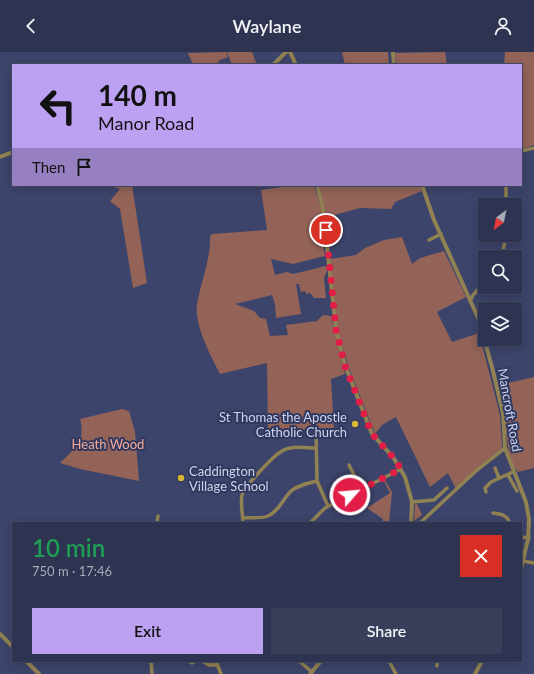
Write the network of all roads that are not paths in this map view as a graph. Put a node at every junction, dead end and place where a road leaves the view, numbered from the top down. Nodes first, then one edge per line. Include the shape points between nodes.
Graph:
1 (286, 52) edge
2 (290, 52) edge
3 (393, 52) edge
4 (274, 64) edge
5 (296, 64) edge
6 (394, 64) edge
7 (534, 148) edge
8 (522, 151) edge
9 (12, 152) edge
10 (0, 157) edge
11 (317, 186) edge
12 (422, 186) edge
13 (506, 186) edge
14 (506, 198) edge
15 (441, 234) junction
16 (429, 240) dead end
17 (478, 290) edge
18 (467, 295) junction
19 (473, 295) junction
20 (470, 301) junction
21 (316, 431) dead end
22 (316, 448) junction
23 (505, 448) junction
24 (349, 465) dead end
25 (495, 468) dead end
26 (401, 469) junction
27 (513, 472) junction
28 (508, 475) junction
29 (499, 478) junction
30 (317, 481) junction
31 (447, 488) dead end
32 (484, 488) dead end
33 (362, 489) junction
34 (517, 491) dead end
35 (412, 502) junction
36 (328, 506) junction
37 (493, 513) dead end
38 (158, 516) dead end
39 (243, 518) junction
40 (157, 522) edge
41 (243, 522) edge
42 (311, 522) edge
43 (410, 522) edge
44 (421, 522) edge
45 (510, 522) edge
46 (522, 537) edge
47 (529, 538) junction
48 (523, 561) junction
49 (534, 563) edge
50 (522, 565) edge
51 (0, 634) edge
52 (12, 646) edge
53 (27, 662) edge
54 (151, 662) edge
55 (204, 662) edge
56 (301, 662) edge
57 (320, 662) edge
58 (390, 662) edge
59 (437, 662) edge
60 (481, 662) edge
61 (216, 663) edge
62 (437, 666) dead end
63 (311, 673) edge
64 (39, 674) edge
65 (152, 674) edge
66 (220, 674) edge
67 (396, 674) edge
68 (475, 674) edge

1 - 4 street
2 - 5 street
3 - 6 street
7 - 8 street
9 - 10 street
11 - 26 street via 323,209 336,330 345,366 372,434
12 - 15 street, Mancroft Road
13 - 14 street
15 - 16 street
15 - 18 street, Mancroft Road
17 - 19 street
18 - 19 street
18 - 20 street, Mancroft Road
19 - 20 street
20 - 23 street, Mancroft Road via 481,324 503,413
21 - 22 street
22 - 30 street
22 - 39 street via 289,448 275,456 245,489 242,496
23 - 27 street, Mancroft Road
23 - 44 street via 477,470
24 - 33 street
25 - 29 street
26 - 33 street
26 - 35 street
27 - 28 street
27 - 47 street, Mancroft Road via 526,502
28 - 29 street
28 - 34 street
29 - 32 street
30 - 36 street
30 - 39 street via 293,490 269,515
31 - 35 street via 434,500
33 - 36 street
35 - 43 street
36 - 42 street
37 - 45 street via 503,515
38 - 40 street
39 - 41 street
46 - 47 street
47 - 48 street, Mancroft Road
48 - 49 street
48 - 50 street, Mancroft Road
51 - 52 street
53 - 64 street
54 - 65 street
55 - 61 street via 208,665
56 - 63 street
57 - 63 street
58 - 67 street
59 - 62 street
60 - 68 street
61 - 66 street

